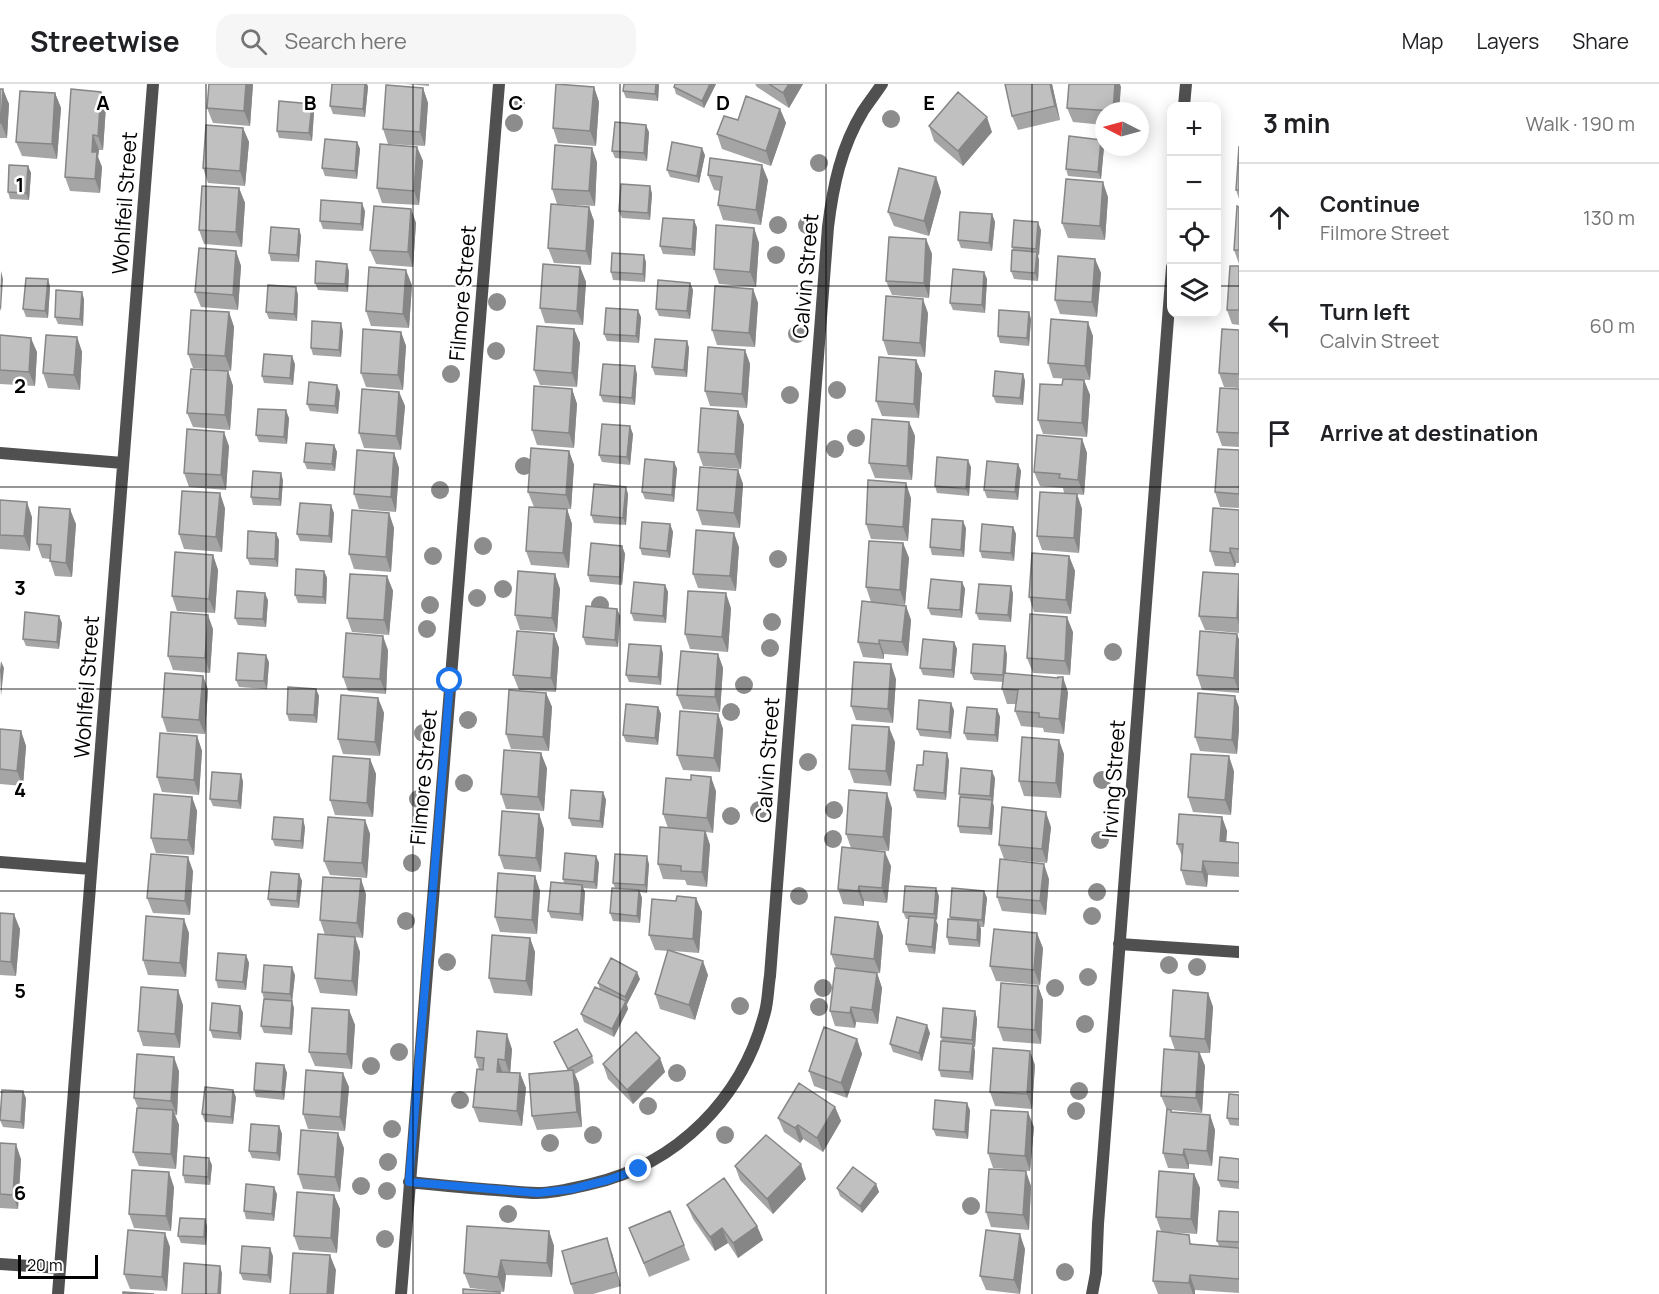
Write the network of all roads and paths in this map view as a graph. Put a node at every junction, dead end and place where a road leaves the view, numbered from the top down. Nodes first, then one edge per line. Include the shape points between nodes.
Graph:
1 (153, 84) edge
2 (499, 84) edge
3 (882, 84) edge
4 (1186, 84) edge
5 (1184, 102) edge
6 (1168, 318) edge
7 (0, 453) edge
8 (123, 463) junction
9 (0, 862) edge
10 (91, 869) junction
11 (1119, 944) junction
12 (1239, 952) edge
13 (409, 1182) junction
14 (0, 1264) edge
15 (60, 1268) junction
16 (58, 1294) edge
17 (401, 1294) edge
18 (1092, 1294) edge

1 - 8 street, Wohlfeil Street
2 - 13 street, Filmore Street
3 - 13 street, Calvin Street via 863,111 843,153 832,190 770,976 765,1011 747,1059 708,1118 686,1139 639,1169 572,1189 538,1193
4 - 5 street
6 - 11 street, Irving Street
7 - 8 street
8 - 10 street, Wohlfeil Street
9 - 10 street
10 - 15 street, Wohlfeil Street
11 - 12 street
11 - 18 street, Irving Street
13 - 17 street, Filmore Street
14 - 15 street
15 - 16 street, Wohlfeil Street

